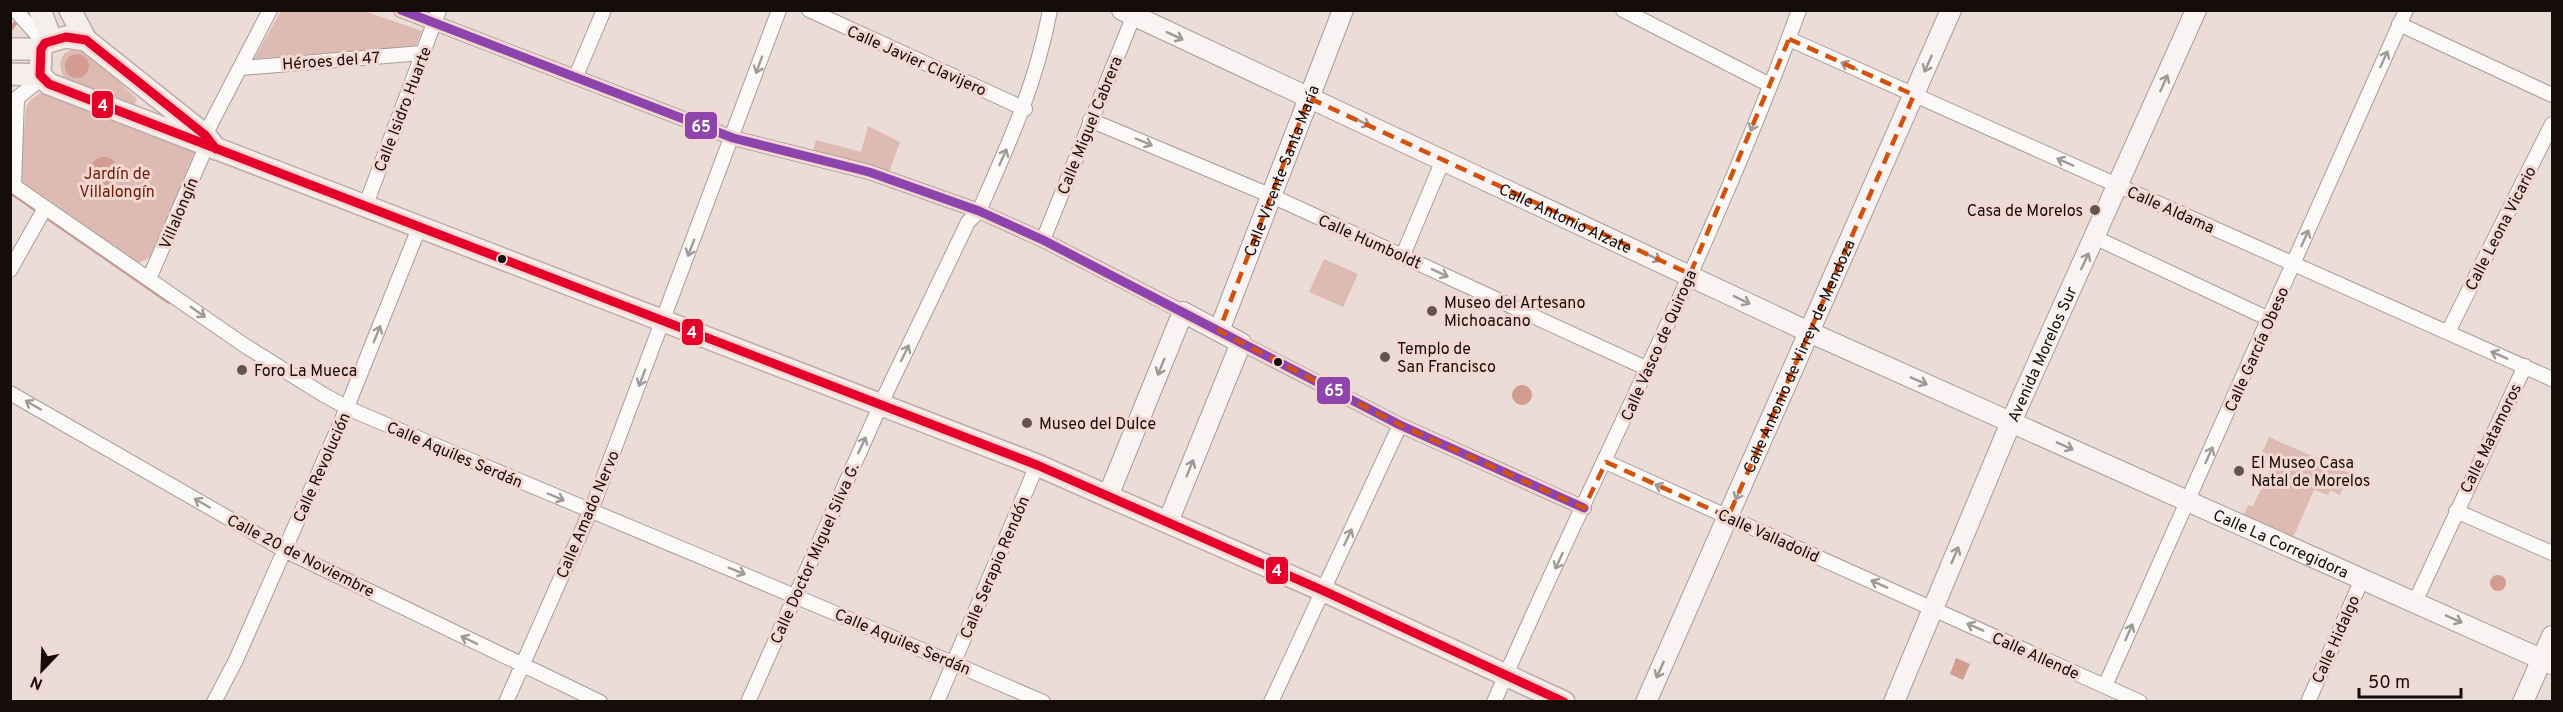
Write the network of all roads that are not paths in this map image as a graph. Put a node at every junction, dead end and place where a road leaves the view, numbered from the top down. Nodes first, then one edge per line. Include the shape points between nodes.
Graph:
1 (70, 10) edge
2 (270, 10) edge
3 (401, 10) edge
4 (604, 10) edge
5 (779, 10) edge
6 (809, 10) edge
7 (1050, 10) edge
8 (1343, 10) edge
9 (1623, 10) edge
10 (1799, 10) edge
11 (1951, 10) edge
12 (2196, 10) edge
13 (2406, 10) edge
14 (27, 11) edge
15 (1131, 12) edge
16 (437, 17) edge
17 (2399, 24) junction
18 (1789, 39) junction
19 (86, 40) junction
20 (46, 44) junction
21 (10, 49) edge
22 (422, 53) junction
23 (240, 68) junction
24 (10, 74) edge
25 (41, 76) junction
26 (576, 76) junction
27 (1770, 85) junction
28 (1914, 95) junction
29 (2553, 95) edge
30 (1309, 98) junction
31 (1024, 109) junction
32 (1090, 120) junction
33 (2553, 124) edge
34 (733, 138) junction
35 (209, 144) junction
36 (1443, 159) junction
37 (2119, 186) junction
38 (1272, 196) junction
39 (365, 207) junction
40 (45, 208) junction
41 (979, 211) junction
42 (419, 228) junction
43 (2096, 238) junction
44 (1042, 240) junction
45 (1403, 255) junction
46 (2294, 264) junction
47 (10, 270) edge
48 (1690, 274) junction
49 (149, 279) junction
50 (1183, 312) junction
51 (2269, 319) junction
52 (663, 323) junction
53 (1219, 331) junction
54 (1809, 332) junction
55 (2448, 332) junction
56 (1241, 343) junction
57 (2525, 366) junction
58 (1648, 369) junction
59 (2553, 379) edge
60 (10, 393) edge
61 (880, 406) junction
62 (347, 408) junction
63 (2011, 422) junction
64 (1400, 424) junction
65 (1606, 462) junction
66 (1037, 465) junction
67 (1108, 496) junction
68 (2188, 501) junction
69 (1584, 508) junction
70 (590, 511) junction
71 (2456, 511) junction
72 (1728, 517) junction
73 (1168, 522) junction
74 (284, 550) junction
75 (2553, 553) edge
76 (2362, 577) junction
77 (1324, 591) junction
78 (794, 594) junction
79 (2415, 602) junction
80 (1932, 608) junction
81 (2553, 636) edge
82 (2547, 662) edge
83 (953, 663) junction
84 (521, 666) junction
85 (1506, 675) junction
86 (2105, 686) junction
87 (214, 702) edge
88 (506, 702) edge
89 (600, 702) edge
90 (748, 702) edge
91 (937, 702) edge
92 (1042, 702) edge
93 (1271, 702) edge
94 (1494, 702) edge
95 (1564, 702) edge
96 (1646, 702) edge
97 (1894, 702) edge
98 (2140, 702) edge
99 (2307, 702) edge
100 (2523, 702) edge

1 - 19 main road
2 - 23 street, Villalongín
3 - 16 street
4 - 26 street
5 -> 34 street, Calle Amado Nervo
6 - 31 street, Calle Javier Clavijero
7 - 31 street, Calle Doctor Miguel Silva G.
8 - 30 street, Calle Vicente Santa María
9 - 27 street
10 - 18 street, Calle Vasco de Quiroga
11 -> 28 street, Calle Antonio de Virrey de Mendoza
37 -> 12 street, Avenida Morelos Sur
13 - 17 street, Calle García Obeso
14 - 20 main road
15 -> 30 street, Calle Antonio Alzate
15 - 32 street, Calle Miguel Cabrera
16 - 22 street, Calle Isidro Huarte
16 - 26 street
17 - 29 street
46 -> 17 street, Calle García Obeso
18 - 27 street, Calle Vasco de Quiroga
28 -> 18 street, Calle Aldama
19 - 20 main road
19 - 35 main road
20 - 21 main road
20 - 25 main road
22 - 23 street, Héroes del 47
22 - 39 street, Calle Isidro Huarte
23 - 35 street, Villalongín
24 - 25 main road
25 - 35 main road via 49,84
25 - 40 street, Calle Aquiles Serdán via 17,98 14,186
26 - 34 street
27 -> 48 street, Calle Vasco de Quiroga
37 -> 28 street, Calle Aldama
28 - 54 street, Calle Antonio de Virrey de Mendoza
30 -> 36 street, Calle Antonio Alzate
30 - 38 street, Calle Vicente Santa María
41 -> 31 street, Calle Doctor Miguel Silva G.
32 -> 38 street, Calle Humboldt
32 - 44 street, Calle Miguel Cabrera
33 - 55 street, Calle Leona Vicario
34 - 41 street via 869,172
34 -> 52 street, Calle Amado Nervo
35 - 39 main road
35 - 49 street, Villalongín
36 - 45 street
36 -> 48 street, Calle Antonio Alzate
37 - 43 street, Avenida Morelos Sur
37 - 46 street, Calle Aldama
38 - 45 street, Calle Humboldt
38 - 53 street, Calle Vicente Santa María
39 - 42 main road
40 - 47 street
40 - 49 street, Calle Aquiles Serdán
41 - 44 street
61 -> 41 street, Calle Doctor Miguel Silva G. via 968,222
42 - 52 main road
62 -> 42 street, Calle Revolución
43 - 51 street
63 -> 43 street, Avenida Morelos Sur
44 - 50 street
45 -> 58 street, Calle Humboldt
46 - 51 street, Calle García Obeso
46 - 55 street, Calle Aldama
48 -> 54 street, Calle Antonio Alzate
48 - 58 street, Calle Vasco de Quiroga
49 -> 62 street, Calle Aquiles Serdán via 244,345
50 - 53 street
50 -> 67 street
68 -> 51 street, Calle García Obeso
52 - 61 main road
52 -> 70 street, Calle Amado Nervo
53 - 56 street
54 -> 63 street, Calle Antonio Alzate
54 -> 72 street, Calle Antonio de Virrey de Mendoza
57 -> 55 street, Calle Aldama
56 - 64 street
73 -> 56 street
57 - 59 street, Calle Aldama
57 - 71 street, Calle Matamoros
58 - 65 street, Calle Vasco de Quiroga
74 -> 60 street, Calle 20 de Noviembre
61 - 66 main road
78 -> 61 street, Calle Doctor Miguel Silva G.
62 -> 70 street, Calle Aquiles Serdán
62 - 74 street, Calle Revolución
63 -> 68 street, Calle La Corregidora
80 -> 63 street, Avenida Morelos Sur
64 - 69 street
77 -> 64 street
65 - 69 street, Calle Vasco de Quiroga
72 -> 65 street, Calle Valladolid
66 - 67 main road
66 - 83 street, Calle Serapio Rendón
67 - 73 main road
68 - 76 street, Calle La Corregidora
86 -> 68 street, Calle García Obeso
69 -> 85 street, Calle Vasco de Quiroga
70 -> 78 street, Calle Aquiles Serdán
70 - 84 street, Calle Amado Nervo
71 - 75 street, Calle Matamoros
71 - 79 street, Calle Matamoros
80 -> 72 street, Calle Valladolid
72 -> 96 street, Calle Antonio de Virrey de Mendoza
73 - 77 main road
84 -> 74 street, Calle 20 de Noviembre
74 - 87 street, Calle Revolución
76 - 79 street, Calle La Corregidora
76 - 99 street, Calle Hidalgo
77 - 85 main road
77 - 93 street
78 - 83 street, Calle Aquiles Serdán
78 - 90 street, Calle Doctor Miguel Silva G.
79 -> 82 street, Calle La Corregidora
86 -> 80 street, Calle Allende
80 - 97 street, Avenida Morelos Sur
81 - 82 street
82 - 100 street
83 - 91 street, Calle Serapio Rendón
83 - 92 street, Calle Aquiles Serdán
84 - 88 street, Calle Amado Nervo
84 - 89 street, Calle 20 de Noviembre
85 - 94 street, Calle Vasco de Quiroga
85 - 95 main road
86 - 98 street, Calle Allende

